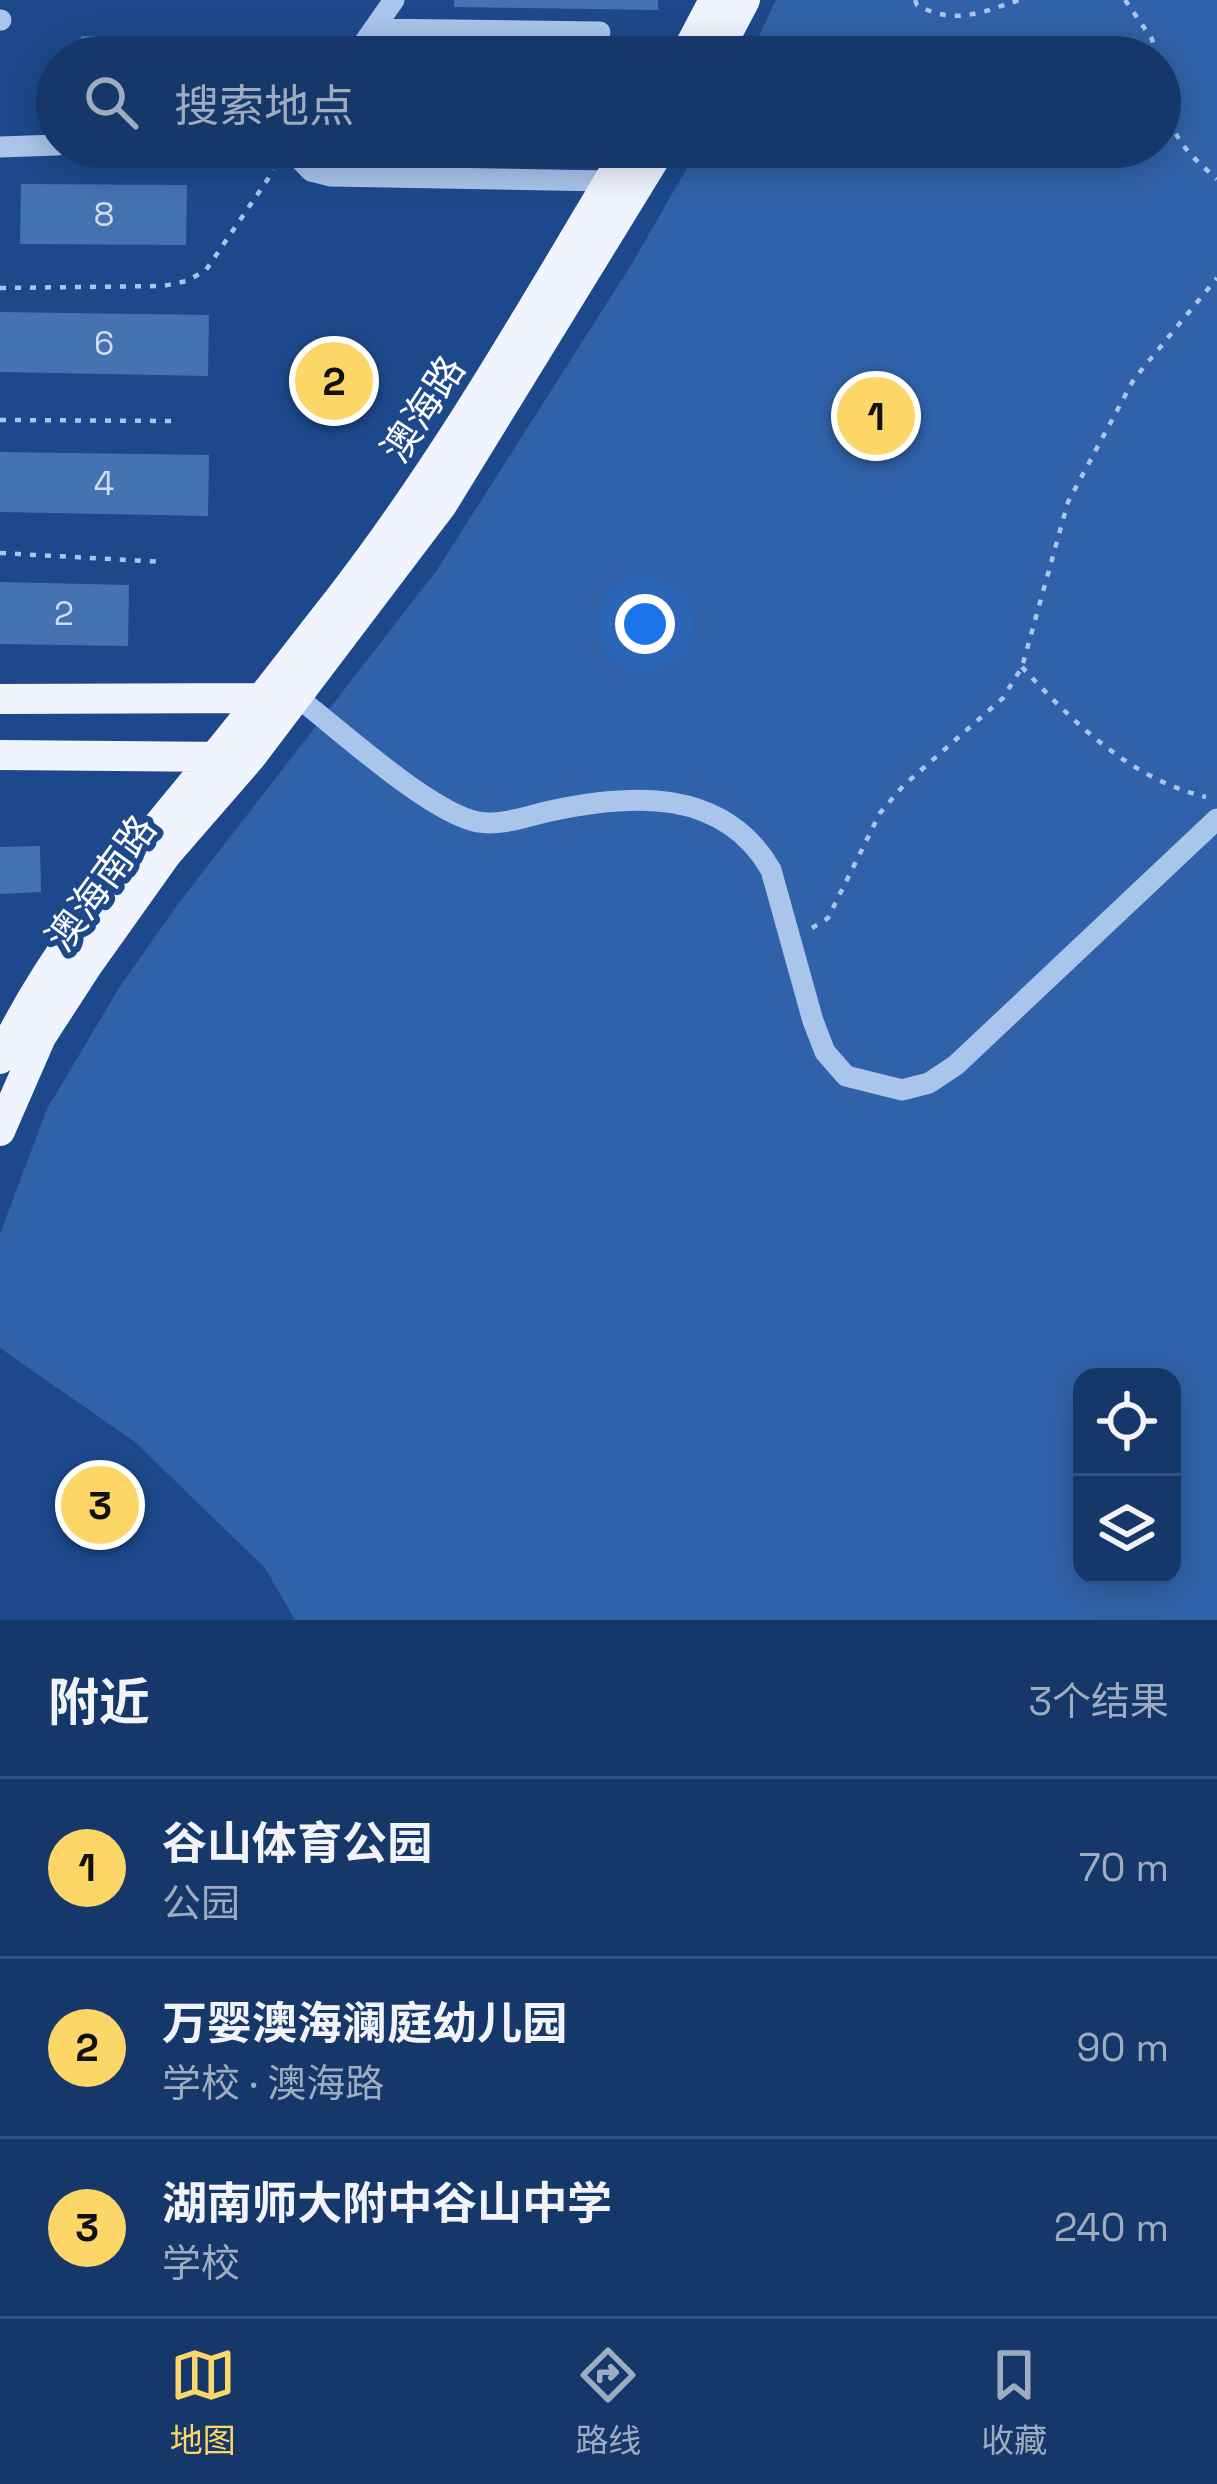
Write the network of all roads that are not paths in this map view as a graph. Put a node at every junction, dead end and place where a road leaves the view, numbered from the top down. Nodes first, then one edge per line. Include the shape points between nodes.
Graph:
1 (394, 0) edge
2 (714, 0) edge
3 (745, 0) edge
4 (374, 28) junction
5 (600, 32) dead end
6 (368, 36) edge
7 (695, 36) edge
8 (726, 36) edge
9 (36, 146) edge
10 (0, 147) edge
11 (308, 168) edge
12 (617, 168) edge
13 (649, 168) edge
14 (609, 181) junction
15 (297, 697) junction
16 (261, 698) junction
17 (0, 699) edge
18 (0, 754) edge
19 (215, 756) junction
20 (251, 757) junction
21 (1217, 819) edge
22 (0, 1059) edge
23 (0, 1132) edge

1 - 4 street
2 - 7 main road
3 - 8 main road
4 - 5 street
4 - 6 street
9 - 10 street
11 - 14 street via 332,176
12 - 14 main road, 澳海路
13 - 15 main road, 澳海路 via 442,505
14 - 16 main road, 澳海路 via 416,492
15 - 16 main road
15 - 20 main road, 澳海路
15 - 21 street via 426,795 478,822 617,800 692,806 730,824 756,844 771,870 825,1052 846,1076 902,1090 956,1065
16 - 17 main road
16 - 19 main road, 澳海路
18 - 19 main road
19 - 20 main road
19 - 22 main road, 澳海南路 via 78,930
20 - 23 main road, 澳海南路 via 166,855 87,966 40,1037

